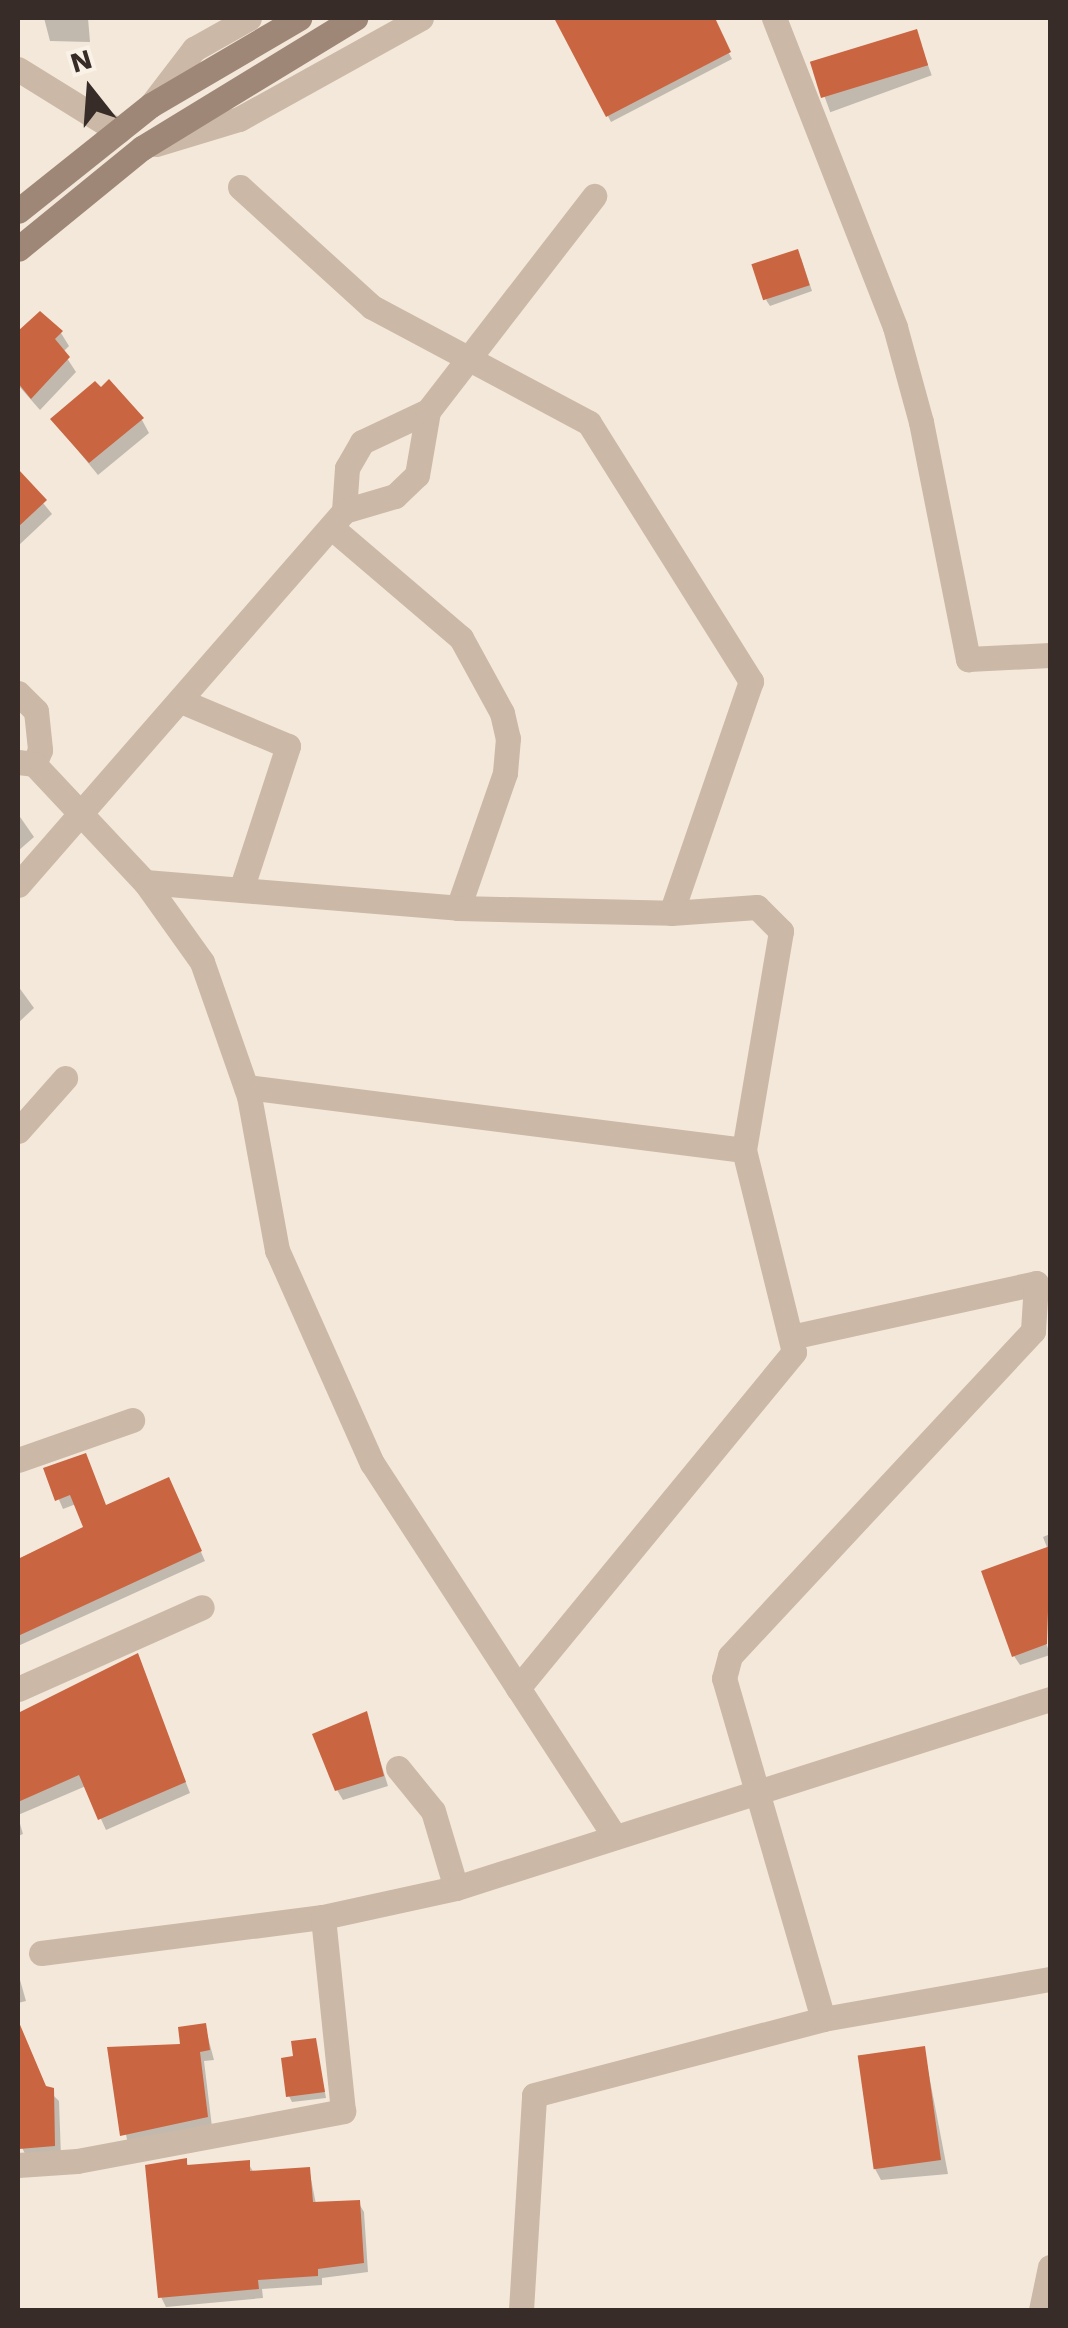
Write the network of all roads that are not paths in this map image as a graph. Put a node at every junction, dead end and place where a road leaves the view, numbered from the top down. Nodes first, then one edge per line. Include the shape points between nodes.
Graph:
1 (249, 18) edge
2 (299, 18) edge
3 (354, 18) edge
4 (421, 18) edge
5 (774, 18) edge
6 (18, 69) edge
7 (151, 105) junction
8 (118, 131) junction
9 (142, 148) junction
10 (240, 187) dead end
11 (594, 196) dead end
12 (18, 211) edge
13 (18, 249) edge
14 (468, 358) junction
15 (428, 411) junction
16 (338, 519) junction
17 (1050, 654) edge
18 (18, 694) edge
19 (181, 701) junction
20 (26, 763) edge
21 (80, 820) junction
22 (144, 882) junction
23 (18, 884) edge
24 (241, 890) junction
25 (458, 908) junction
26 (672, 913) junction
27 (65, 1078) dead end
28 (246, 1087) junction
29 (18, 1131) edge
30 (744, 1150) junction
31 (791, 1337) junction
32 (132, 1420) dead end
33 (18, 1460) edge
34 (202, 1607) dead end
35 (518, 1688) junction
36 (18, 1690) edge
37 (1050, 1699) edge
38 (398, 1768) dead end
39 (762, 1796) junction
40 (616, 1837) junction
41 (456, 1888) junction
42 (323, 1917) junction
43 (40, 1953) dead end
44 (1050, 1979) edge
45 (823, 2019) junction
46 (18, 2165) edge
47 (1050, 2266) edge
48 (521, 2310) edge
49 (1041, 2310) edge

1 - 7 street via 194,49
2 - 7 main road
3 - 9 main road
4 - 9 street via 239,119
5 - 17 street via 895,327 968,659
6 - 8 street
7 - 8 main road
8 - 12 main road
9 - 13 main road
10 - 14 street via 372,307
11 - 14 street
14 - 15 street
14 - 26 street via 589,423 751,681
15 - 16 street via 362,442 347,468
15 - 16 street via 416,475 394,496
16 - 19 street
16 - 25 street via 462,638 502,713 508,738 504,773
18 - 20 street via 36,711 40,750
19 - 21 street
19 - 24 street via 288,746
20 - 21 street
21 - 22 street
21 - 23 street
22 - 24 street
22 - 28 street via 202,962
24 - 25 street
25 - 26 street
26 - 30 street via 756,906 781,931
27 - 29 street
28 - 30 street
28 - 35 street via 277,1250 372,1463
30 - 31 street
31 - 35 street via 794,1352
31 - 39 street via 1036,1283 1034,1331 730,1656 724,1678
32 - 33 street
34 - 36 street
35 - 40 street
37 - 39 street
38 - 41 street via 433,1811
39 - 40 street
39 - 45 street
40 - 41 street
41 - 42 street
42 - 43 street
42 - 46 street via 343,2110 77,2161
44 - 45 street
45 - 48 street via 534,2095
47 - 49 street

